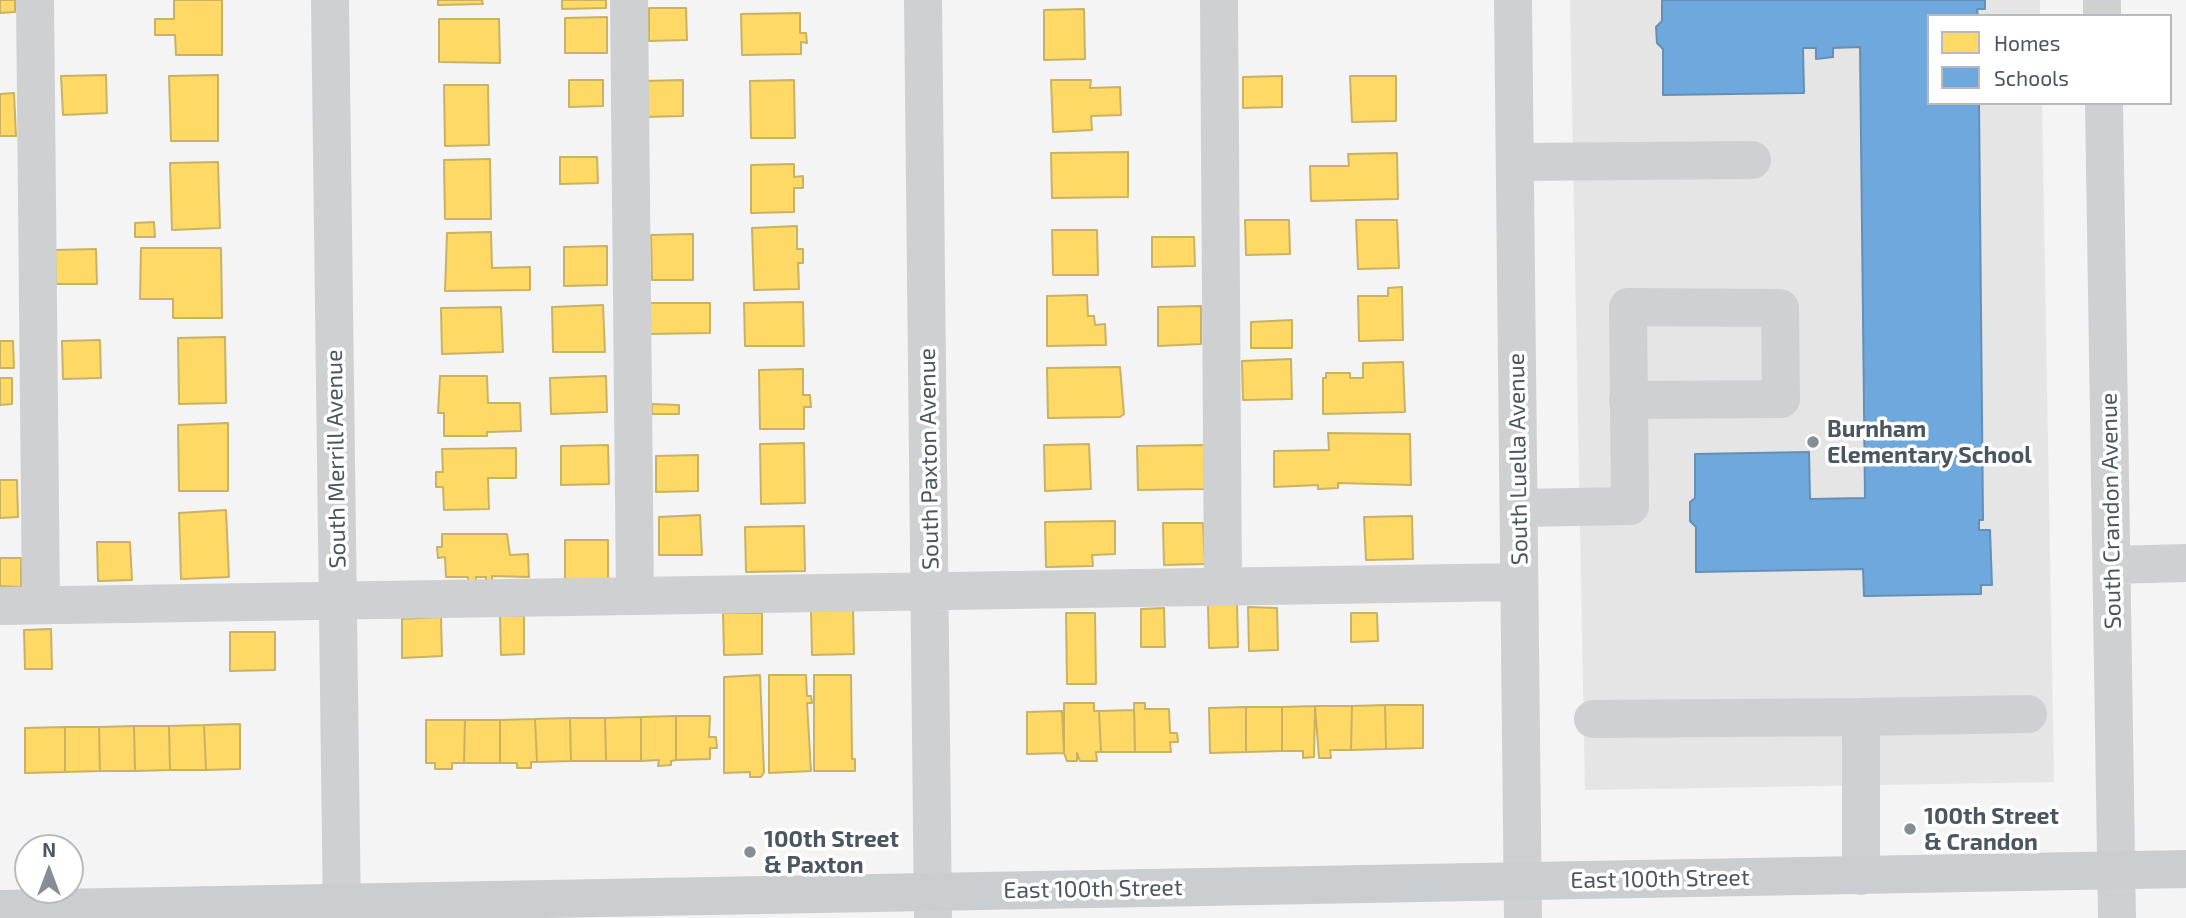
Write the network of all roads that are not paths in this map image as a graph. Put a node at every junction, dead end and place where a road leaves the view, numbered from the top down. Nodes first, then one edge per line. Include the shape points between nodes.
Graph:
1 (35, 0) edge
2 (330, 0) edge
3 (629, 0) edge
4 (923, 0) edge
5 (1219, 0) edge
6 (1513, 0) edge
7 (2104, 105) edge
8 (1752, 160) dead end
9 (1515, 162) junction
10 (1628, 400) junction
11 (1519, 508) junction
12 (2186, 563) edge
13 (2112, 565) junction
14 (1519, 582) junction
15 (1223, 587) junction
16 (930, 591) junction
17 (635, 596) junction
18 (338, 601) junction
19 (0, 606) edge
20 (41, 606) junction
21 (2028, 714) dead end
22 (1861, 717) junction
23 (1593, 719) dead end
24 (2186, 869) edge
25 (2116, 870) junction
26 (1861, 876) junction
27 (1523, 900) edge
28 (933, 905) edge
29 (0, 909) edge
30 (342, 910) edge
31 (2116, 918) edge

1 - 20 street
2 - 18 street, South Merrill Avenue
3 - 17 street
4 - 16 street, South Paxton Avenue
5 - 15 street
6 - 9 street, South Luella Avenue
7 - 13 street, South Crandon Avenue
8 - 9 street
9 - 11 street, South Luella Avenue
10 - 10 street via 1628,307 1780,308 1781,399
10 - 11 street via 1630,506
11 - 14 street, South Luella Avenue
12 - 13 street
13 - 25 street, South Crandon Avenue
14 - 15 street
14 - 27 street, South Luella Avenue
15 - 16 street
16 - 17 street
16 - 28 street, South Paxton Avenue
17 - 18 street
18 - 20 street
18 - 30 street, South Merrill Avenue
19 - 20 street
21 - 22 street
22 - 23 street
22 - 26 street
24 - 25 main road, East 100th Street
25 - 26 main road, East 100th Street
25 - 31 street, South Crandon Avenue
26 - 27 main road, East 100th Street
27 - 28 main road, East 100th Street
28 - 30 main road, East 100th Street
29 - 30 main road, East 100th Street

